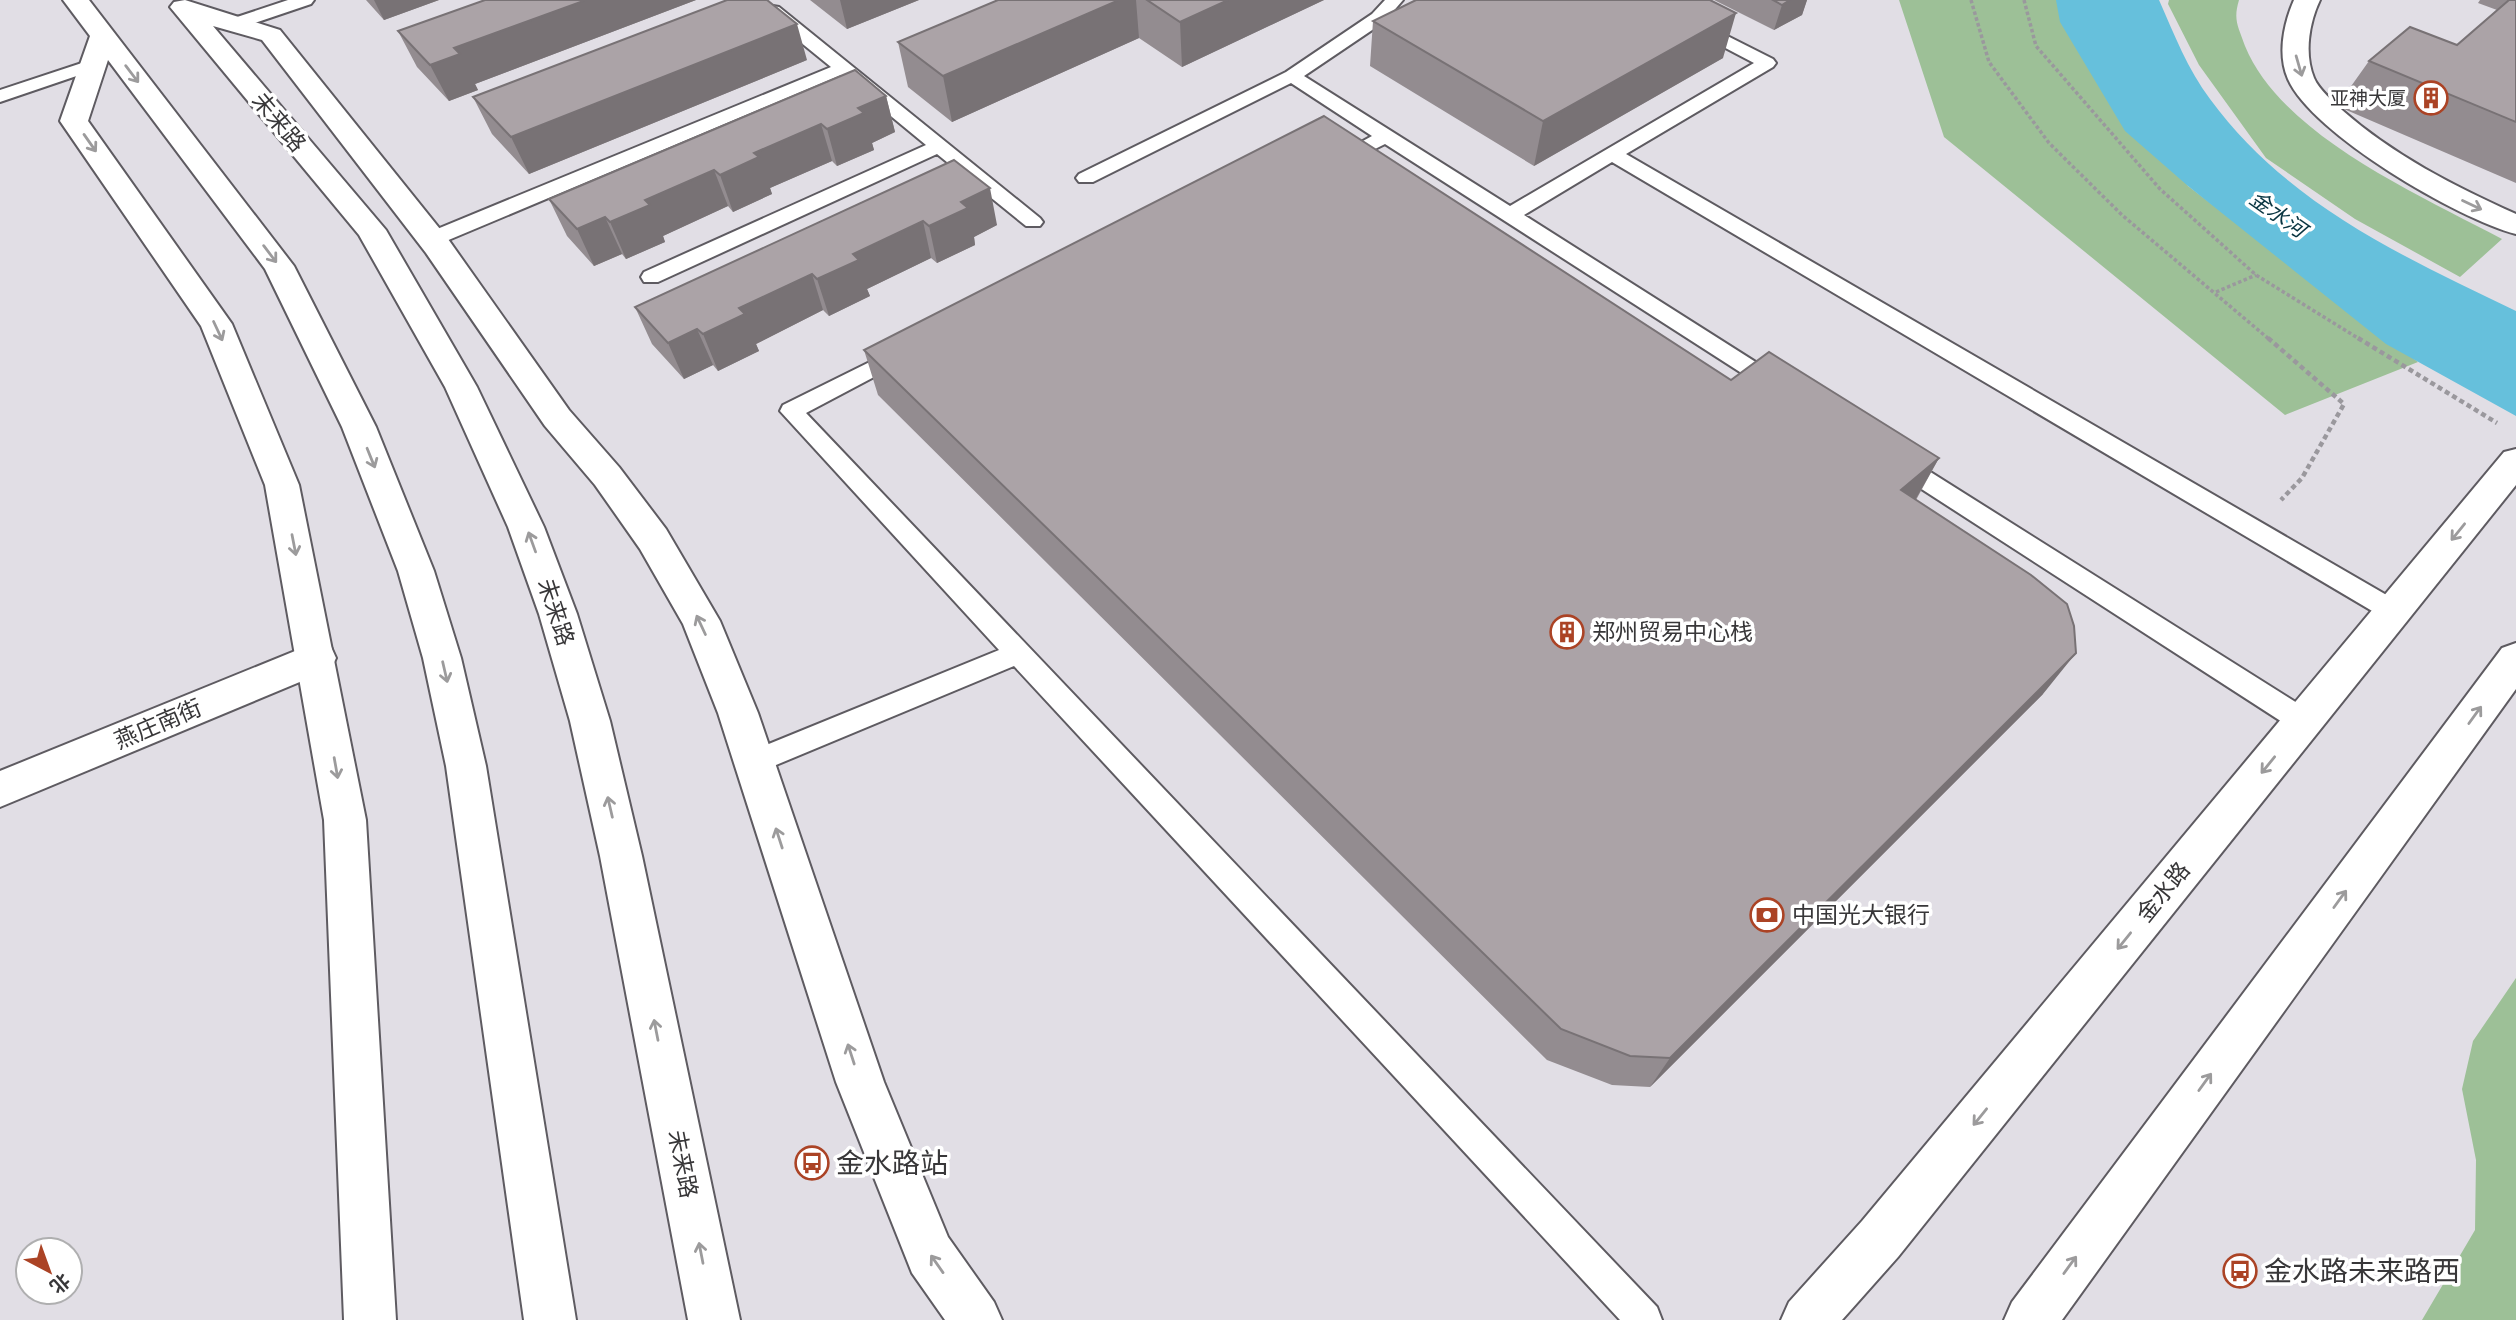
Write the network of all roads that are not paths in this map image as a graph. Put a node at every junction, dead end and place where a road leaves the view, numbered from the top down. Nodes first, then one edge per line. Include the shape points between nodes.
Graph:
1 (76, 0) edge
2 (305, 0) edge
3 (1394, 0) edge
4 (1643, 0) edge
5 (2307, 0) edge
6 (181, 5) edge
7 (756, 6) edge
8 (234, 24) junction
9 (98, 50) junction
10 (843, 68) junction
11 (1292, 76) junction
12 (0, 96) edge
13 (1386, 136) junction
14 (1309, 144) edge
15 (939, 146) junction
16 (1612, 154) junction
17 (1086, 177) dead end
18 (1509, 215) junction
19 (1033, 222) dead end
20 (2516, 225) edge
21 (432, 239) junction
22 (651, 277) dead end
23 (926, 341) edge
24 (1789, 394) edge
25 (1883, 453) edge
26 (2509, 470) edge
27 (2393, 611) junction
28 (1018, 653) junction
29 (317, 658) junction
30 (2516, 659) edge
31 (2303, 721) junction
32 (754, 762) junction
33 (0, 789) edge
34 (370, 1320) edge
35 (550, 1320) edge
36 (714, 1320) edge
37 (976, 1320) edge
38 (1644, 1320) edge
39 (1807, 1320) edge
40 (2029, 1320) edge

1 - 9 main road
2 - 8 lane
3 - 11 lane via 1378,18
4 - 16 lane via 1767,63
5 -> 20 main road via 2295,52 2305,86 2367,145 2452,195
6 - 8 main road
36 -> 6 main road, 未来路 via 590,721 526,527 461,387 370,230
7 - 10 lane via 767,6
8 - 21 main road via 271,35
9 - 12 lane
9 -> 29 main road via 74,121 216,324 282,485
9 -> 35 main road via 279,266 359,426 416,571 442,658 466,766
10 - 15 lane
10 - 21 lane
11 - 13 lane
11 - 17 lane
13 - 14 lane via 1355,153
13 - 18 lane
15 - 19 lane
15 - 22 lane
16 - 18 lane
16 - 27 lane
18 - 24 lane
32 -> 21 main road via 701,621 653,539 558,418
23 - 28 lane via 791,411
25 - 31 lane
26 -> 27 main road, 金水路
27 - 31 main road, 金水路
28 - 32 lane
28 - 38 lane
29 - 33 main road, 燕庄南街
29 -> 34 main road via 345,820
40 -> 30 main road
31 -> 39 main road, 金水路 via 1880,1239
37 -> 32 main road via 930,1255 860,1082

